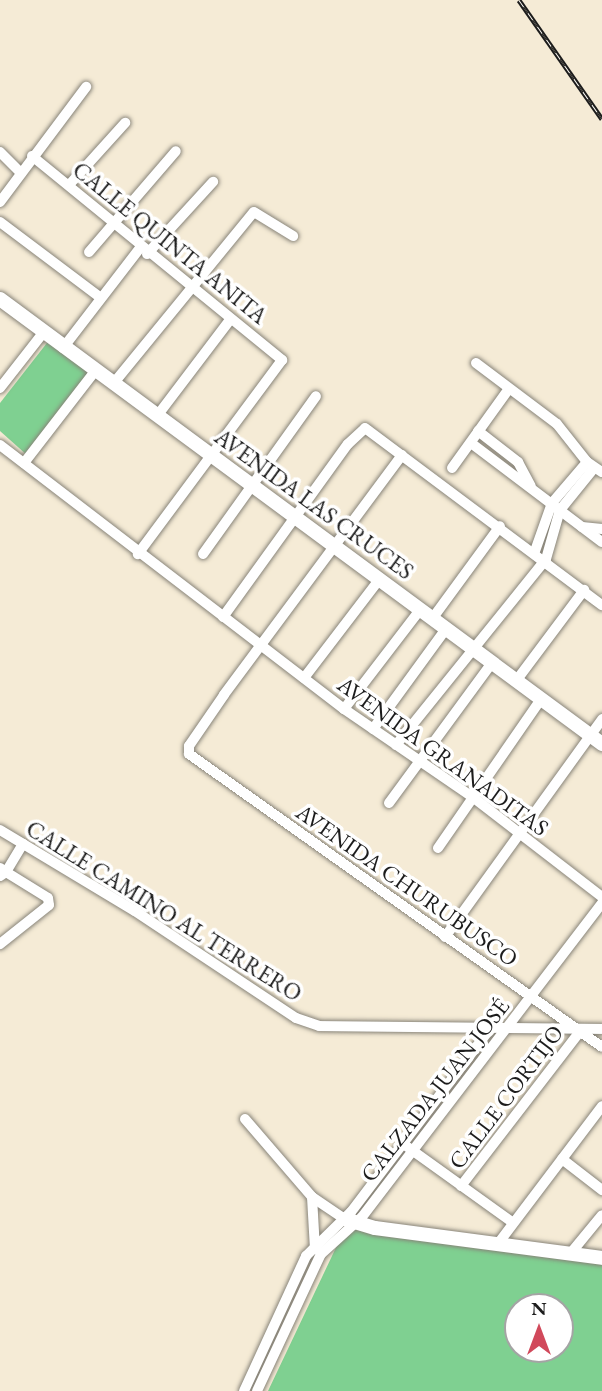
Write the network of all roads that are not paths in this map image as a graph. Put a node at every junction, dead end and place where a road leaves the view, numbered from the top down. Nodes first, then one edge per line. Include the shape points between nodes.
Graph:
1 (86, 87) dead end
2 (125, 123) dead end
3 (176, 151) dead end
4 (0, 152) edge
5 (32, 156) junction
6 (21, 173) junction
7 (214, 182) dead end
8 (69, 186) junction
9 (0, 202) edge
10 (0, 222) edge
11 (111, 223) junction
12 (293, 236) dead end
13 (144, 251) junction
14 (89, 252) dead end
15 (188, 288) junction
16 (101, 298) junction
17 (0, 299) edge
18 (230, 320) junction
19 (43, 333) junction
20 (63, 348) junction
21 (476, 363) dead end
22 (95, 371) junction
23 (4, 376) edge
24 (113, 384) junction
25 (0, 388) edge
26 (508, 390) junction
27 (316, 396) dead end
28 (157, 416) junction
29 (478, 430) junction
30 (471, 443) junction
31 (0, 445) edge
32 (209, 455) junction
33 (402, 455) junction
34 (23, 463) junction
35 (595, 467) edge
36 (452, 468) dead end
37 (253, 488) junction
38 (533, 489) junction
39 (556, 507) junction
40 (295, 518) junction
41 (500, 526) junction
42 (582, 527) junction
43 (602, 529) edge
44 (602, 542) edge
45 (335, 547) junction
46 (535, 551) junction
47 (138, 554) junction
48 (202, 554) dead end
49 (545, 559) junction
50 (379, 580) junction
51 (584, 590) junction
52 (602, 605) edge
53 (420, 610) junction
54 (223, 617) junction
55 (432, 619) junction
56 (446, 629) junction
57 (262, 646) junction
58 (472, 649) junction
59 (492, 663) junction
60 (304, 678) junction
61 (516, 681) junction
62 (541, 699) junction
63 (344, 709) junction
64 (602, 719) edge
65 (373, 729) junction
66 (596, 740) edge
67 (396, 745) junction
68 (420, 762) junction
69 (474, 798) junction
70 (390, 803) dead end
71 (0, 830) edge
72 (518, 834) junction
73 (23, 844) junction
74 (438, 848) dead end
75 (2, 872) edge
76 (602, 897) edge
77 (602, 903) edge
78 (445, 937) junction
79 (0, 944) edge
80 (532, 997) junction
81 (490, 1028) junction
82 (506, 1029) junction
83 (602, 1029) edge
84 (581, 1030) junction
85 (602, 1047) edge
86 (602, 1106) edge
87 (245, 1119) dead end
88 (402, 1143) junction
89 (412, 1152) junction
90 (562, 1159) junction
91 (461, 1186) junction
92 (602, 1190) edge
93 (312, 1197) junction
94 (602, 1215) edge
95 (512, 1222) junction
96 (347, 1224) junction
97 (498, 1245) junction
98 (317, 1250) junction
99 (570, 1254) junction
100 (602, 1258) edge
101 (244, 1391) edge
102 (257, 1391) edge

1 - 5 street
2 - 8 street
3 - 11 street
4 - 6 street
5 - 6 street
5 - 8 street, CALLE QUINTA ANITA
6 - 9 street
7 - 13 street
8 - 11 street, CALLE QUINTA ANITA
10 - 16 street
11 - 13 street, CALLE QUINTA ANITA
11 - 14 street
12 - 15 street via 254,212
13 - 15 street, CALLE QUINTA ANITA
13 - 16 street
15 - 18 street, CALLE QUINTA ANITA
15 - 24 street
16 - 20 street
17 - 19 street, AVENIDA LAS CRUCES
18 - 28 street
18 - 32 street, CALLE QUINTA ANITA via 282,360
19 - 20 street, AVENIDA LAS CRUCES
19 - 23 street
20 - 22 street, AVENIDA LAS CRUCES
21 - 26 street
22 - 24 street, AVENIDA LAS CRUCES
22 - 34 street
23 - 25 street
24 - 28 street, AVENIDA LAS CRUCES
26 - 29 street
26 - 35 street via 557,424
27 - 37 street
28 - 32 street, AVENIDA LAS CRUCES
29 - 30 street
29 - 38 street via 518,462
30 - 36 street
30 - 38 street
31 - 34 street, AVENIDA GRANADITAS
32 - 37 street, AVENIDA LAS CRUCES
32 - 47 street
33 - 40 street via 370,430 360,429
33 - 41 street
33 - 45 street
34 - 47 street, AVENIDA GRANADITAS
35 - 39 street
37 - 40 street, AVENIDA LAS CRUCES
37 - 48 street
38 - 39 street
39 - 42 street
39 - 46 street
39 - 49 street
40 - 45 street, AVENIDA LAS CRUCES
40 - 54 street
41 - 46 street
41 - 55 street
42 - 43 street
42 - 44 street
45 - 50 street, AVENIDA LAS CRUCES
45 - 57 street
46 - 49 street
47 - 54 street, AVENIDA GRANADITAS
49 - 51 street
49 - 58 street
50 - 53 street, AVENIDA LAS CRUCES
50 - 60 street
51 - 52 street
51 - 61 street
53 - 55 street, AVENIDA LAS CRUCES
53 - 63 street
54 - 57 street, AVENIDA GRANADITAS
55 - 56 street, AVENIDA LAS CRUCES
56 - 58 street, AVENIDA LAS CRUCES
56 - 65 street
57 - 60 street, AVENIDA GRANADITAS
57 - 78 street, AVENIDA CHURUBUSCO via 189,746 189,754
58 - 59 street, AVENIDA LAS CRUCES
58 - 67 street
59 - 61 street, AVENIDA LAS CRUCES
59 - 68 street
60 - 63 street, AVENIDA GRANADITAS
61 - 62 street, AVENIDA LAS CRUCES
62 - 66 street, AVENIDA LAS CRUCES
62 - 69 street
63 - 65 street, AVENIDA GRANADITAS
64 - 66 street
65 - 67 street, AVENIDA GRANADITAS
66 - 72 street
67 - 68 street, AVENIDA GRANADITAS
68 - 69 street, AVENIDA GRANADITAS
68 - 70 street
69 - 72 street, AVENIDA GRANADITAS
69 - 74 street
71 - 73 street, CALLE CAMINO AL TERRERO
72 - 76 street, AVENIDA GRANADITAS
72 - 78 street
73 - 75 street
73 - 81 street, CALLE CAMINO AL TERRERO via 135,911 296,1018 319,1026
75 - 79 street via 48,898 49,905
77 - 80 street, CALZADA JUAN JOSÉ
78 - 80 street, AVENIDA CHURUBUSCO
80 - 82 street, CALZADA JUAN JOSÉ
80 - 84 street, AVENIDA CHURUBUSCO
81 - 82 street, CALLE CAMINO AL TERRERO
81 - 88 street, CALZADA JUAN JOSÉ
82 - 84 street, CALLE CAMINO AL TERRERO
82 - 89 street, CALZADA JUAN JOSÉ
83 - 84 street, CALLE CAMINO AL TERRERO
84 - 85 street, AVENIDA CHURUBUSCO
84 - 91 street, CALLE CORTIJO
86 - 90 street
87 - 93 street
88 - 89 street
88 - 96 street, CALZADA JUAN JOSÉ
89 - 91 street
89 - 96 street, CALZADA JUAN JOSÉ
90 - 92 street
90 - 95 street
91 - 95 street
93 - 96 street
93 - 98 street
94 - 99 street
95 - 97 street
96 - 97 street
96 - 98 street
97 - 99 street
98 - 101 street
98 - 102 street
99 - 100 street

